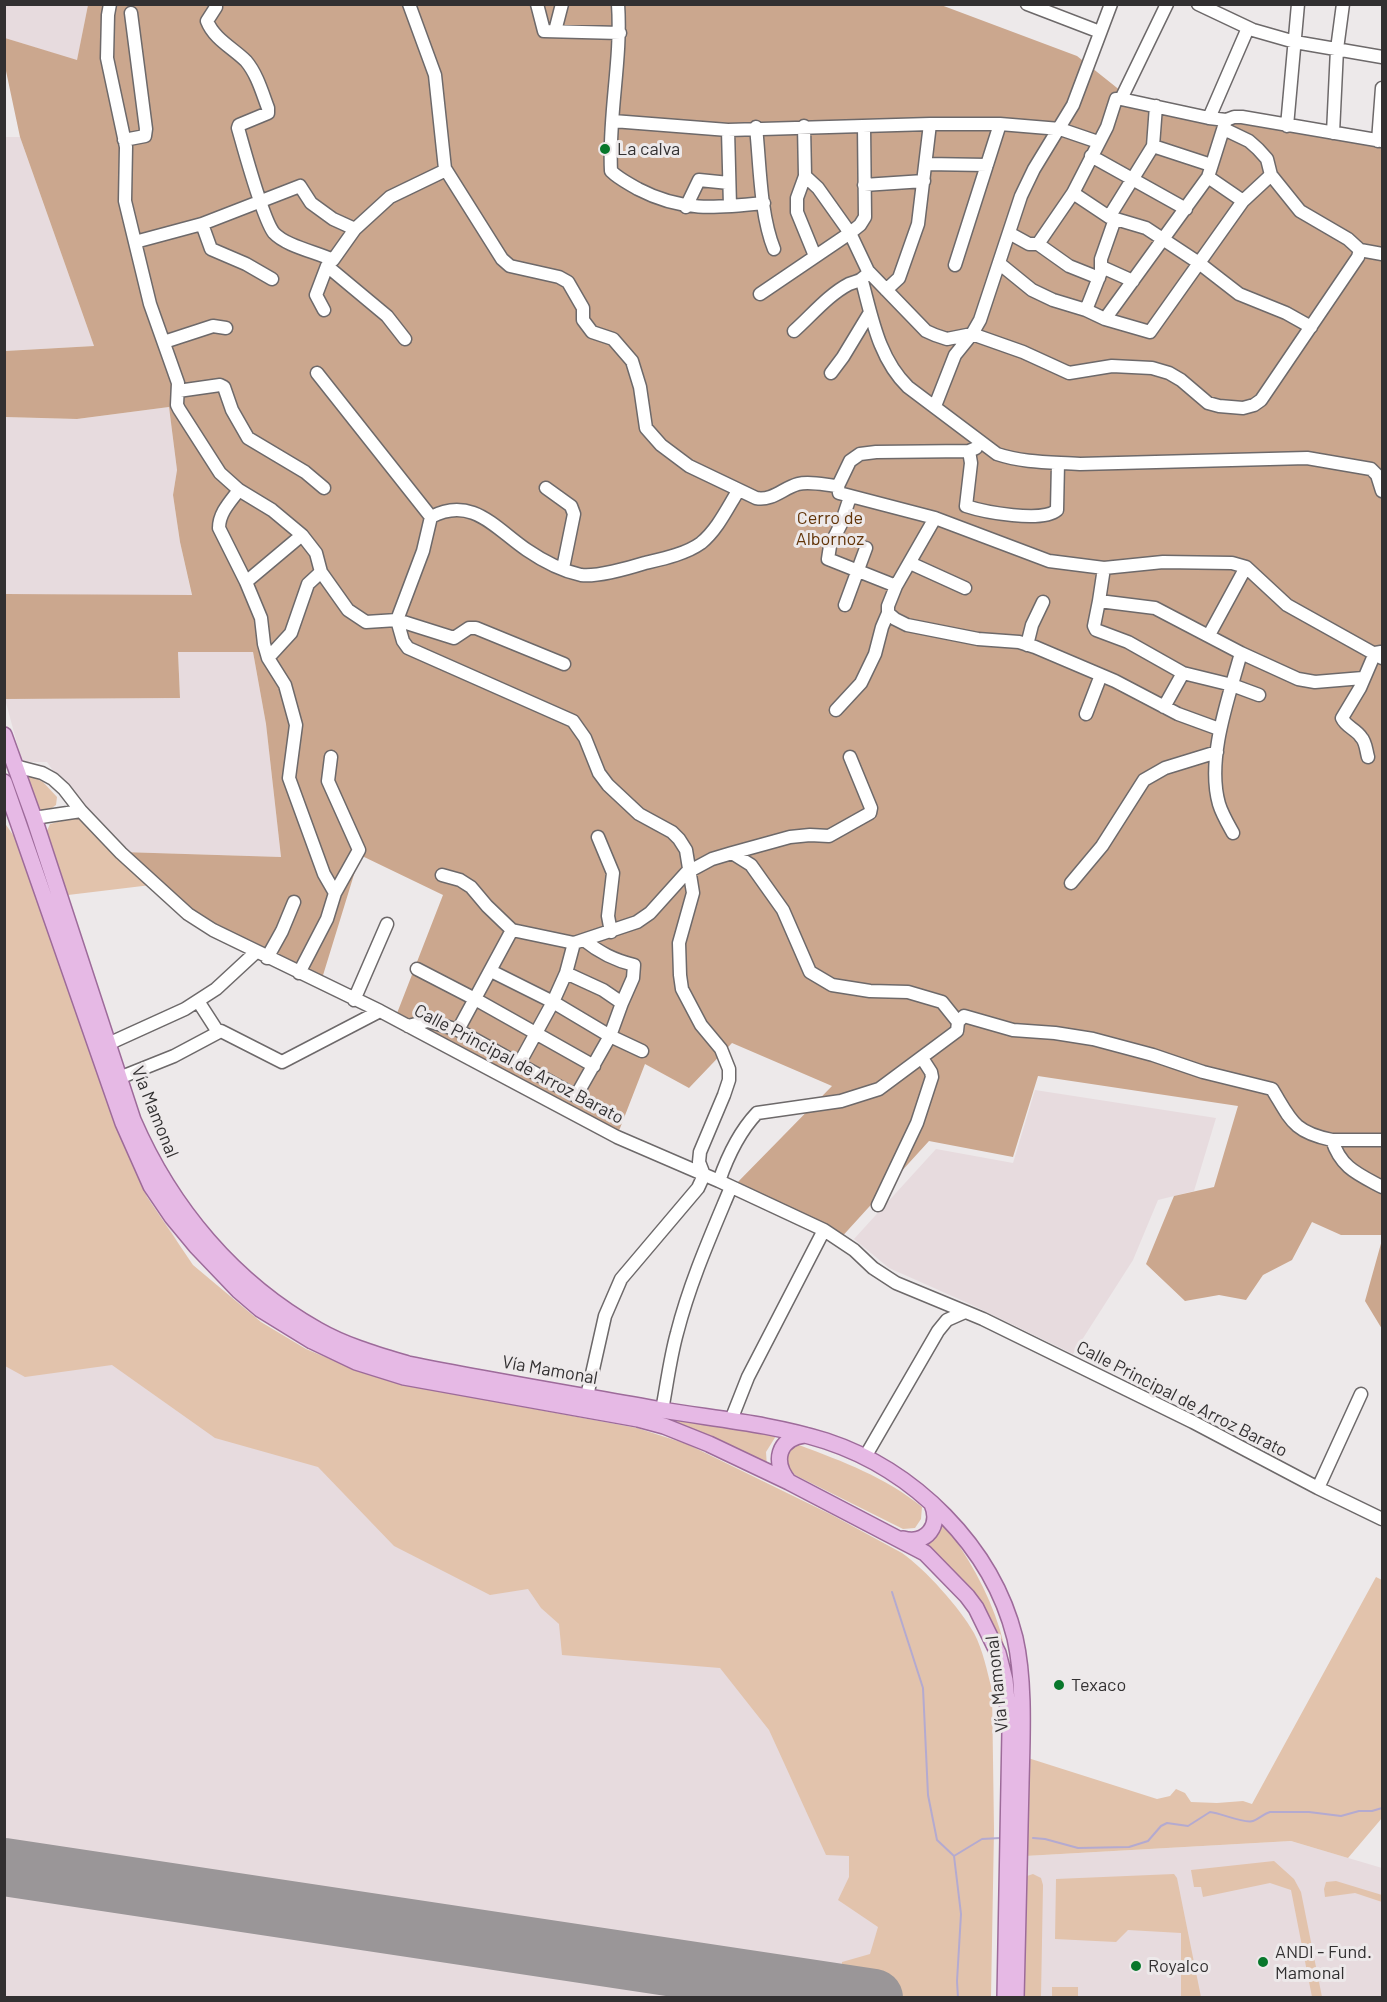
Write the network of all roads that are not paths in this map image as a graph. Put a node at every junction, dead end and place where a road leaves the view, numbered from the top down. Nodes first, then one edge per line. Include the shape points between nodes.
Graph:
1 (110, 4) edge
2 (409, 4) edge
3 (537, 4) edge
4 (562, 4) edge
5 (618, 4) edge
6 (1027, 4) edge
7 (1111, 4) edge
8 (1167, 4) edge
9 (1198, 4) edge
10 (1298, 4) edge
11 (1343, 4) edge
12 (216, 7) dead end
13 (131, 13) dead end
14 (1248, 28) junction
15 (555, 31) junction
16 (1100, 32) junction
17 (620, 33) junction
18 (1295, 42) junction
19 (1337, 49) junction
20 (1383, 57) edge
21 (1383, 88) edge
22 (1121, 99) junction
23 (1156, 106) junction
24 (1209, 118) junction
25 (613, 122) junction
26 (930, 124) junction
27 (1000, 124) junction
28 (1225, 125) junction
29 (804, 126) junction
30 (864, 126) junction
31 (1287, 126) junction
32 (756, 127) junction
33 (1060, 129) junction
34 (728, 130) junction
35 (1333, 133) junction
36 (124, 140) junction
37 (1380, 141) edge
38 (1098, 142) junction
39 (1153, 146) junction
40 (1091, 156) junction
41 (926, 164) junction
42 (987, 165) junction
43 (445, 169) junction
44 (1210, 171) junction
45 (1271, 175) junction
46 (805, 176) junction
47 (1132, 179) junction
48 (924, 181) junction
49 (729, 183) junction
50 (864, 185) junction
51 (1072, 193) junction
52 (261, 201) junction
53 (1243, 201) junction
54 (764, 203) junction
55 (730, 206) junction
56 (686, 207) junction
57 (1186, 209) junction
58 (1112, 218) junction
59 (202, 224) junction
60 (355, 229) junction
61 (850, 233) junction
62 (1009, 233) junction
63 (1162, 239) junction
64 (135, 242) junction
65 (1038, 244) junction
66 (774, 249) dead end
67 (1360, 250) junction
68 (1383, 254) edge
69 (815, 256) junction
70 (330, 263) junction
71 (1199, 263) junction
72 (999, 264) junction
73 (954, 265) dead end
74 (1100, 275) junction
75 (865, 276) junction
76 (272, 279) dead end
77 (1133, 281) junction
78 (886, 290) junction
79 (760, 294) dead end
80 (324, 310) dead end
81 (1086, 310) junction
82 (869, 314) junction
83 (1105, 319) junction
84 (1311, 327) junction
85 (226, 328) dead end
86 (794, 331) dead end
87 (972, 334) junction
88 (405, 339) dead end
89 (164, 342) junction
90 (831, 372) dead end
91 (317, 373) dead end
92 (178, 391) junction
93 (935, 406) junction
94 (984, 444) junction
95 (969, 451) junction
96 (1058, 463) junction
97 (838, 486) junction
98 (324, 488) dead end
99 (546, 488) dead end
100 (239, 490) junction
101 (738, 491) junction
102 (1383, 491) edge
103 (850, 497) junction
104 (431, 517) junction
105 (934, 518) junction
106 (302, 535) junction
107 (866, 548) dead end
108 (910, 563) junction
109 (1246, 567) junction
110 (563, 568) junction
111 (1104, 568) junction
112 (858, 571) junction
113 (321, 572) junction
114 (246, 582) junction
115 (896, 586) junction
116 (965, 588) dead end
117 (1099, 601) junction
118 (1042, 602) dead end
119 (846, 605) dead end
120 (888, 613) junction
121 (397, 621) junction
122 (1209, 635) junction
123 (1027, 645) junction
124 (1241, 653) junction
125 (1380, 654) edge
126 (268, 658) junction
127 (564, 664) dead end
128 (1183, 673) junction
129 (1101, 675) junction
130 (1363, 678) junction
131 (1232, 686) junction
132 (1259, 695) dead end
133 (1164, 707) junction
134 (836, 710) dead end
135 (1086, 714) dead end
136 (1219, 729) junction
137 (4, 735) edge
138 (1217, 752) junction
139 (331, 757) dead end
140 (850, 757) dead end
141 (1368, 757) dead end
142 (15, 766) junction
143 (4, 782) edge
144 (81, 811) junction
145 (34, 819) junction
146 (1233, 833) dead end
147 (598, 837) dead end
148 (732, 854) junction
149 (690, 870) junction
150 (442, 874) dead end
151 (1071, 883) dead end
152 (335, 893) junction
153 (294, 902) dead end
154 (387, 924) dead end
155 (512, 930) junction
156 (611, 932) junction
157 (579, 941) junction
158 (261, 955) junction
159 (417, 969) dead end
160 (491, 971) junction
161 (299, 973) junction
162 (566, 973) junction
163 (475, 999) junction
164 (354, 1000) junction
165 (198, 1001) junction
166 (553, 1002) junction
167 (622, 1003) junction
168 (380, 1011) junction
169 (958, 1022) junction
170 (408, 1026) junction
171 (458, 1030) junction
172 (218, 1032) junction
173 (536, 1032) junction
174 (610, 1036) junction
175 (108, 1044) junction
176 (642, 1050) dead end
177 (922, 1058) junction
178 (519, 1064) junction
179 (594, 1066) junction
180 (119, 1078) junction
181 (1332, 1140) junction
182 (1383, 1140) edge
183 (704, 1174) junction
184 (719, 1181) junction
185 (731, 1187) junction
186 (1383, 1187) edge
187 (878, 1205) dead end
188 (824, 1230) junction
189 (965, 1312) junction
190 (1361, 1394) dead end
191 (587, 1396) junction
192 (662, 1410) junction
193 (731, 1420) junction
194 (805, 1435) junction
195 (865, 1457) junction
196 (789, 1482) junction
197 (1318, 1488) junction
198 (932, 1504) junction
199 (1383, 1520) edge
200 (900, 1539) junction
201 (1005, 1998) edge
202 (1016, 1998) edge

1 - 36 street via 107,58
2 - 43 street via 435,75
3 - 15 street via 543,30
4 - 15 street
5 - 17 street
6 - 16 street
7 - 16 street
8 - 22 street
9 - 14 street
10 - 18 street
11 - 19 street
12 - 52 street via 207,21 209,26 246,62 268,108 268,113 238,128
13 - 36 street via 147,129 145,136
14 - 18 street
14 - 24 street
15 - 17 street
16 - 33 street
17 - 25 street
18 - 19 street
18 - 31 street
19 - 20 street
19 - 35 street
21 - 37 street
22 - 23 street
22 - 38 street via 1116,99
23 - 24 street
23 - 39 street
24 - 28 street
25 - 34 street
25 - 56 street via 611,171 658,199
26 - 27 street
26 - 30 street
26 - 41 street
27 - 33 street
27 - 42 street
28 - 31 street via 1233,117 1242,117
28 - 44 street
28 - 45 street via 1258,149 1267,159
29 - 30 street
29 - 32 street
29 - 46 street
30 - 50 street
31 - 35 street
32 - 34 street
32 - 54 street
33 - 38 street
33 - 62 street via 1021,196
34 - 49 street
35 - 37 street
36 - 64 street via 125,201
38 - 40 street
39 - 44 street
39 - 47 street
40 - 47 street
40 - 51 street
41 - 42 street
41 - 48 street
42 - 73 street
43 - 60 street via 390,197
43 - 101 street via 502,259 510,266 568,282 592,332 613,339 632,361 646,428 661,445 689,466
44 - 53 street
44 - 57 street
45 - 53 street
45 - 67 street via 1300,211
46 - 61 street
46 - 69 street via 797,198 797,212
47 - 57 street
47 - 58 street
48 - 50 street
48 - 78 street via 918,224 899,278
49 - 55 street
49 - 56 street via 699,180
50 - 61 street via 865,217
51 - 58 street
51 - 65 street
52 - 59 street
52 - 60 street via 300,186 311,203
52 - 70 street via 274,233
53 - 71 street
54 - 55 street
54 - 66 street
55 - 56 street
57 - 63 street
58 - 63 street via 1146,228
58 - 74 street
59 - 64 street
59 - 76 street via 211,249
60 - 70 street
61 - 69 street
61 - 75 street
62 - 65 street via 1029,244
62 - 72 street
63 - 71 street
63 - 77 street
64 - 89 street
65 - 74 street via 1069,266
67 - 68 street
67 - 84 street
69 - 79 street
70 - 80 street via 316,295
70 - 88 street via 387,316
71 - 83 street via 1150,332
71 - 84 street via 1239,294
72 - 81 street via 1032,290
72 - 87 street
74 - 77 street via 1104,268
74 - 81 street
75 - 78 street
75 - 82 street
75 - 86 street via 849,284
77 - 83 street
78 - 87 street via 935,335 947,339
81 - 83 street
82 - 90 street
82 - 93 street via 899,378
84 - 87 street via 1261,400 1243,408 1208,403 1181,380 1152,368 1112,366 1070,373
85 - 89 street via 213,326
87 - 93 street via 955,355
89 - 92 street
91 - 104 street
92 - 98 street via 224,387 248,438
92 - 100 street via 177,405 209,459
93 - 94 street
94 - 95 street
94 - 96 street via 1011,458
95 - 96 street via 966,506 1020,516 1055,513
95 - 97 street via 860,454 850,461
96 - 102 street via 1307,458 1371,469
97 - 101 street via 797,484 762,499
97 - 103 street via 839,493
99 - 110 street via 571,506 574,514
100 - 106 street via 273,510
100 - 114 street via 219,520 219,528
101 - 110 street via 709,535 693,548 639,565 592,574
103 - 105 street
103 - 112 street via 828,560
104 - 110 street via 454,508 480,515 528,551
104 - 121 street
105 - 108 street
105 - 111 street via 1049,561
106 - 113 street via 316,552
106 - 114 street
107 - 112 street
108 - 115 street
108 - 116 street
109 - 111 street via 1232,563 1163,562
109 - 122 street
109 - 125 street via 1287,605
111 - 117 street
112 - 115 street
112 - 119 street
113 - 121 street via 348,610 358,617 366,621
113 - 126 street via 308,584 291,633
114 - 126 street via 261,618
115 - 120 street
117 - 122 street via 1155,608
117 - 128 street via 1096,630 1128,642
118 - 123 street
120 - 123 street via 906,625
120 - 134 street via 861,683
121 - 127 street via 454,638 476,628
121 - 149 street via 408,648 573,722 608,785 639,814 679,839
122 - 124 street
123 - 129 street
124 - 130 street via 1298,679 1315,682
124 - 131 street
125 - 130 street
126 - 152 street via 285,685 296,725 290,783
128 - 131 street
128 - 133 street
129 - 133 street
129 - 135 street
130 - 141 street via 1342,718 1360,734
131 - 132 street
131 - 136 street
133 - 136 street
136 - 138 street
137 - 142 main road, Vía Mamonal
138 - 146 street via 1215,781 1219,803
138 - 151 street via 1165,768 1144,780 1102,846
139 - 152 street via 328,781 359,850
140 - 148 street via 870,813 830,836 790,837
142 - 144 street, Calle Principal de Arroz Barato via 53,779
142 - 145 main road, Vía Mamonal
143 - 196 main road, Vía Mamonal via 143,1170 172,1217 239,1291 294,1331 372,1368 442,1385 664,1426
144 - 145 street
144 - 158 street, Calle Principal de Arroz Barato via 188,914
145 - 175 main road, Vía Mamonal
147 - 156 street via 613,873 608,915
148 - 149 street
148 - 169 street via 751,865 783,910 810,972 832,985 870,992 908,992 942,1002
149 - 156 street via 650,913
149 - 183 street via 693,893 679,943 682,989 701,1025 722,1049 729,1069 724,1095 700,1152
150 - 155 street via 471,887
152 - 161 street via 327,919
153 - 158 street via 282,931
154 - 164 street
155 - 157 street
155 - 160 street
156 - 157 street
157 - 162 street
157 - 167 street via 618,961 634,964 633,978
158 - 161 street, Calle Principal de Arroz Barato
158 - 165 street
159 - 163 street
160 - 163 street
160 - 166 street
161 - 164 street, Calle Principal de Arroz Barato
162 - 166 street
162 - 167 street
163 - 171 street
163 - 173 street
164 - 168 street, Calle Principal de Arroz Barato
165 - 172 street
165 - 175 street
166 - 173 street
166 - 174 street
167 - 174 street
168 - 170 street, Calle Principal de Arroz Barato
168 - 172 street via 282,1062
169 - 177 street via 957,1032
169 - 181 street via 964,1016 1013,1030 1093,1039 1203,1072 1259,1084 1272,1089 1288,1118 1298,1127
170 - 171 street via 428,1021
170 - 183 street, Calle Principal de Arroz Barato via 617,1137
171 - 178 street
172 - 180 street via 174,1056
173 - 178 street
173 - 179 street
174 - 176 street
174 - 179 street
175 - 180 main road, Vía Mamonal
177 - 184 street via 879,1089 841,1101 757,1113
177 - 187 street via 932,1077 917,1123
178 - 179 street via 576,1096
180 - 191 main road, Vía Mamonal via 145,1147 186,1214 244,1278 295,1317 341,1341 408,1364
181 - 182 street
181 - 186 street via 1343,1164
183 - 184 street, Calle Principal de Arroz Barato
183 - 191 street via 698,1188 621,1279 604,1316
184 - 185 street, Calle Principal de Arroz Barato
185 - 188 street, Calle Principal de Arroz Barato
185 - 192 street via 700,1259 682,1315
188 - 189 street, Calle Principal de Arroz Barato via 882,1275
188 - 193 street via 748,1377
189 - 195 street via 947,1320 938,1331
189 - 197 street, Calle Principal de Arroz Barato via 1193,1422
190 - 197 street
191 - 192 main road, Vía Mamonal
192 - 193 main road, Vía Mamonal
193 - 194 main road, Vía Mamonal
194 - 195 main road, Vía Mamonal
194 - 196 main road via 786,1443 779,1456 780,1470
195 - 198 main road, Vía Mamonal
196 - 200 main road, Vía Mamonal
197 - 199 street, Calle Principal de Arroz Barato
198 - 200 main road via 936,1519 930,1533 916,1540
198 - 202 main road, Vía Mamonal via 961,1534 991,1577 1015,1639 1022,1728
200 - 201 main road, Vía Mamonal via 925,1553 967,1596 998,1653 1005,1680 1010,1731

